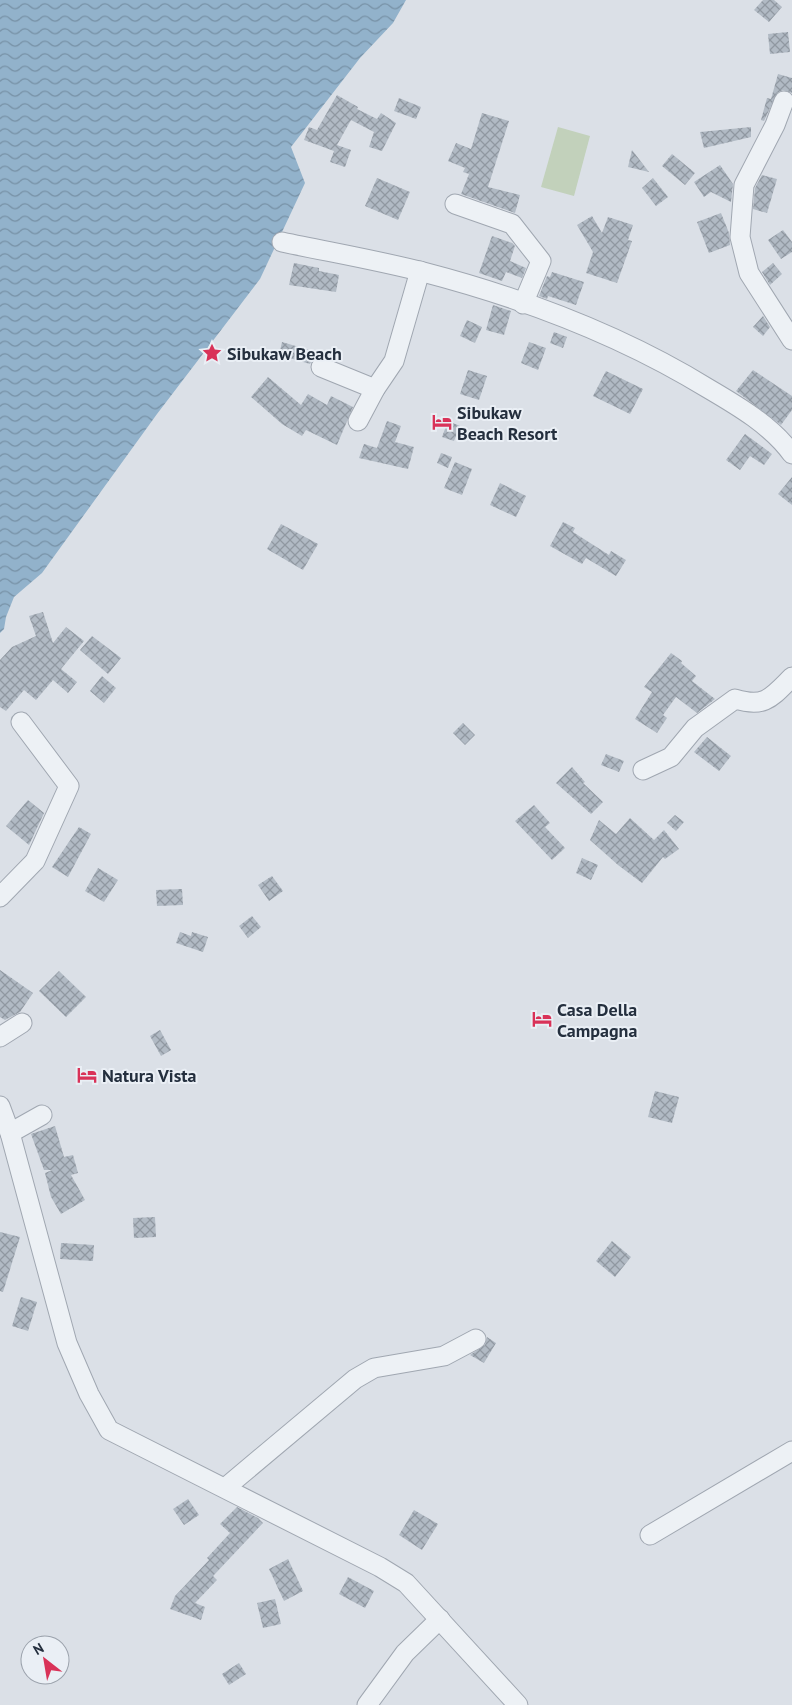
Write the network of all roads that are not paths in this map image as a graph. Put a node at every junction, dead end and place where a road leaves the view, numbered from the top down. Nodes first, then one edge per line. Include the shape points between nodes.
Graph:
1 (784, 101) dead end
2 (455, 204) dead end
3 (282, 242) dead end
4 (420, 271) junction
5 (523, 304) junction
6 (792, 340) edge
7 (322, 367) dead end
8 (375, 389) junction
9 (358, 421) dead end
10 (792, 454) edge
11 (792, 678) edge
12 (21, 722) dead end
13 (643, 770) dead end
14 (0, 897) edge
15 (22, 1023) dead end
16 (0, 1037) edge
17 (0, 1106) edge
18 (42, 1115) dead end
19 (10, 1133) junction
20 (476, 1339) dead end
21 (792, 1451) edge
22 (225, 1488) junction
23 (650, 1535) dead end
24 (440, 1619) junction
25 (366, 1705) edge
26 (518, 1705) edge

1 - 6 street via 744,185 740,238 749,273
2 - 5 street via 512,224 541,261
3 - 4 street
4 - 5 street via 469,284
4 - 8 street via 394,361
5 - 10 street via 602,332 672,365 746,411
7 - 8 street
8 - 9 street
11 - 13 street via 767,701 750,703 734,699 695,728 671,757
12 - 14 street via 69,786 35,861
15 - 16 street
17 - 19 street
18 - 19 street
19 - 22 street via 68,1343 89,1394 109,1430
20 - 22 street via 444,1356 374,1368 355,1379
21 - 23 street
22 - 24 street via 380,1567 406,1583
24 - 25 street via 405,1653
24 - 26 street

